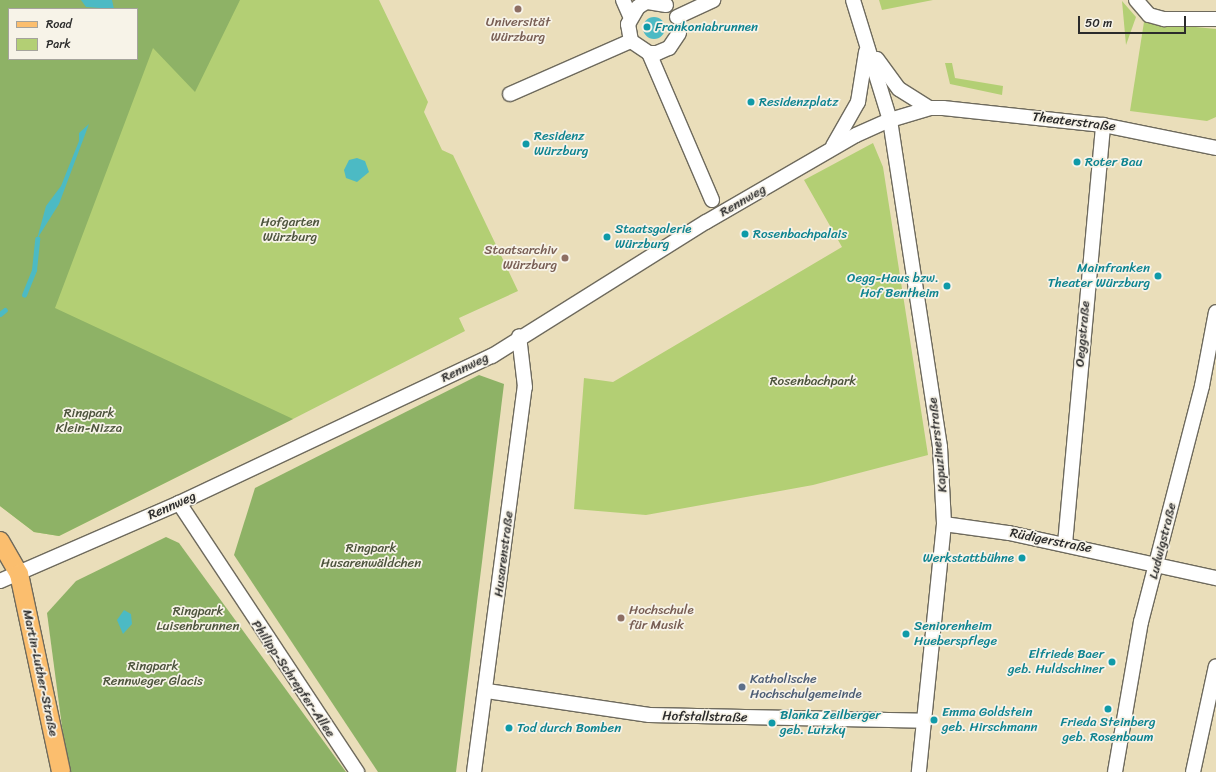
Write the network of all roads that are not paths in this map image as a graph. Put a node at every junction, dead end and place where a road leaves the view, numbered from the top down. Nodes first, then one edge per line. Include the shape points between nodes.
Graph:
1 (623, 0) edge
2 (712, 0) edge
3 (853, 0) edge
4 (666, 5) dead end
5 (1140, 5) edge
6 (630, 16) junction
7 (677, 17) dead end
8 (1216, 19) edge
9 (679, 33) dead end
10 (631, 40) junction
11 (867, 44) junction
12 (648, 53) junction
13 (510, 94) dead end
14 (930, 108) junction
15 (890, 120) junction
16 (1103, 125) junction
17 (1216, 148) edge
18 (831, 150) junction
19 (712, 200) dead end
20 (1216, 312) edge
21 (519, 336) junction
22 (179, 503) junction
23 (944, 524) junction
24 (0, 542) edge
25 (1065, 544) junction
26 (1157, 562) junction
27 (19, 574) junction
28 (1216, 578) edge
29 (0, 581) edge
30 (1216, 666) edge
31 (487, 691) junction
32 (925, 721) junction
33 (61, 772) edge
34 (357, 772) edge
35 (474, 772) edge
36 (919, 772) edge
37 (1115, 772) edge
38 (1194, 772) edge

1 - 6 street
2 - 7 street
3 - 11 street
4 - 6 street via 646,2
5 - 8 street via 1164,19
6 - 10 street via 628,24
9 - 12 street via 669,48
10 - 12 street
10 - 13 street
11 - 14 street, Theaterstraße via 894,85
11 - 15 street, Kapuzinerstraße
11 - 18 street via 858,102
12 - 19 street
14 - 15 street, Theaterstraße
14 - 16 street, Theaterstraße
15 - 18 street, Rennweg
15 - 23 street, Kapuzinerstraße via 939,440
16 - 17 street, Theaterstraße
16 - 25 street, Oeggstraße
18 - 21 street, Rennweg
20 - 26 street, Ludwigstraße via 1202,386
21 - 22 street, Rennweg via 492,356
21 - 31 street, Husarenstraße via 525,387
22 - 27 street, Rennweg
22 - 34 street, Philipp-Schrepfer-Allee
23 - 25 street, Rüdigerstraße
23 - 32 street, Kapuzinerstraße
24 - 27 main road, Martin-Luther-Straße
25 - 26 street, Rüdigerstraße
26 - 28 street, Rüdigerstraße
26 - 37 street, Ludwigstraße via 1141,622
27 - 29 street, Rennweg
27 - 33 main road, Martin-Luther-Straße
30 - 38 street
31 - 32 street, Hofstallstraße via 649,715
31 - 35 street, Husarenstraße
32 - 36 street, Kapuzinerstraße

